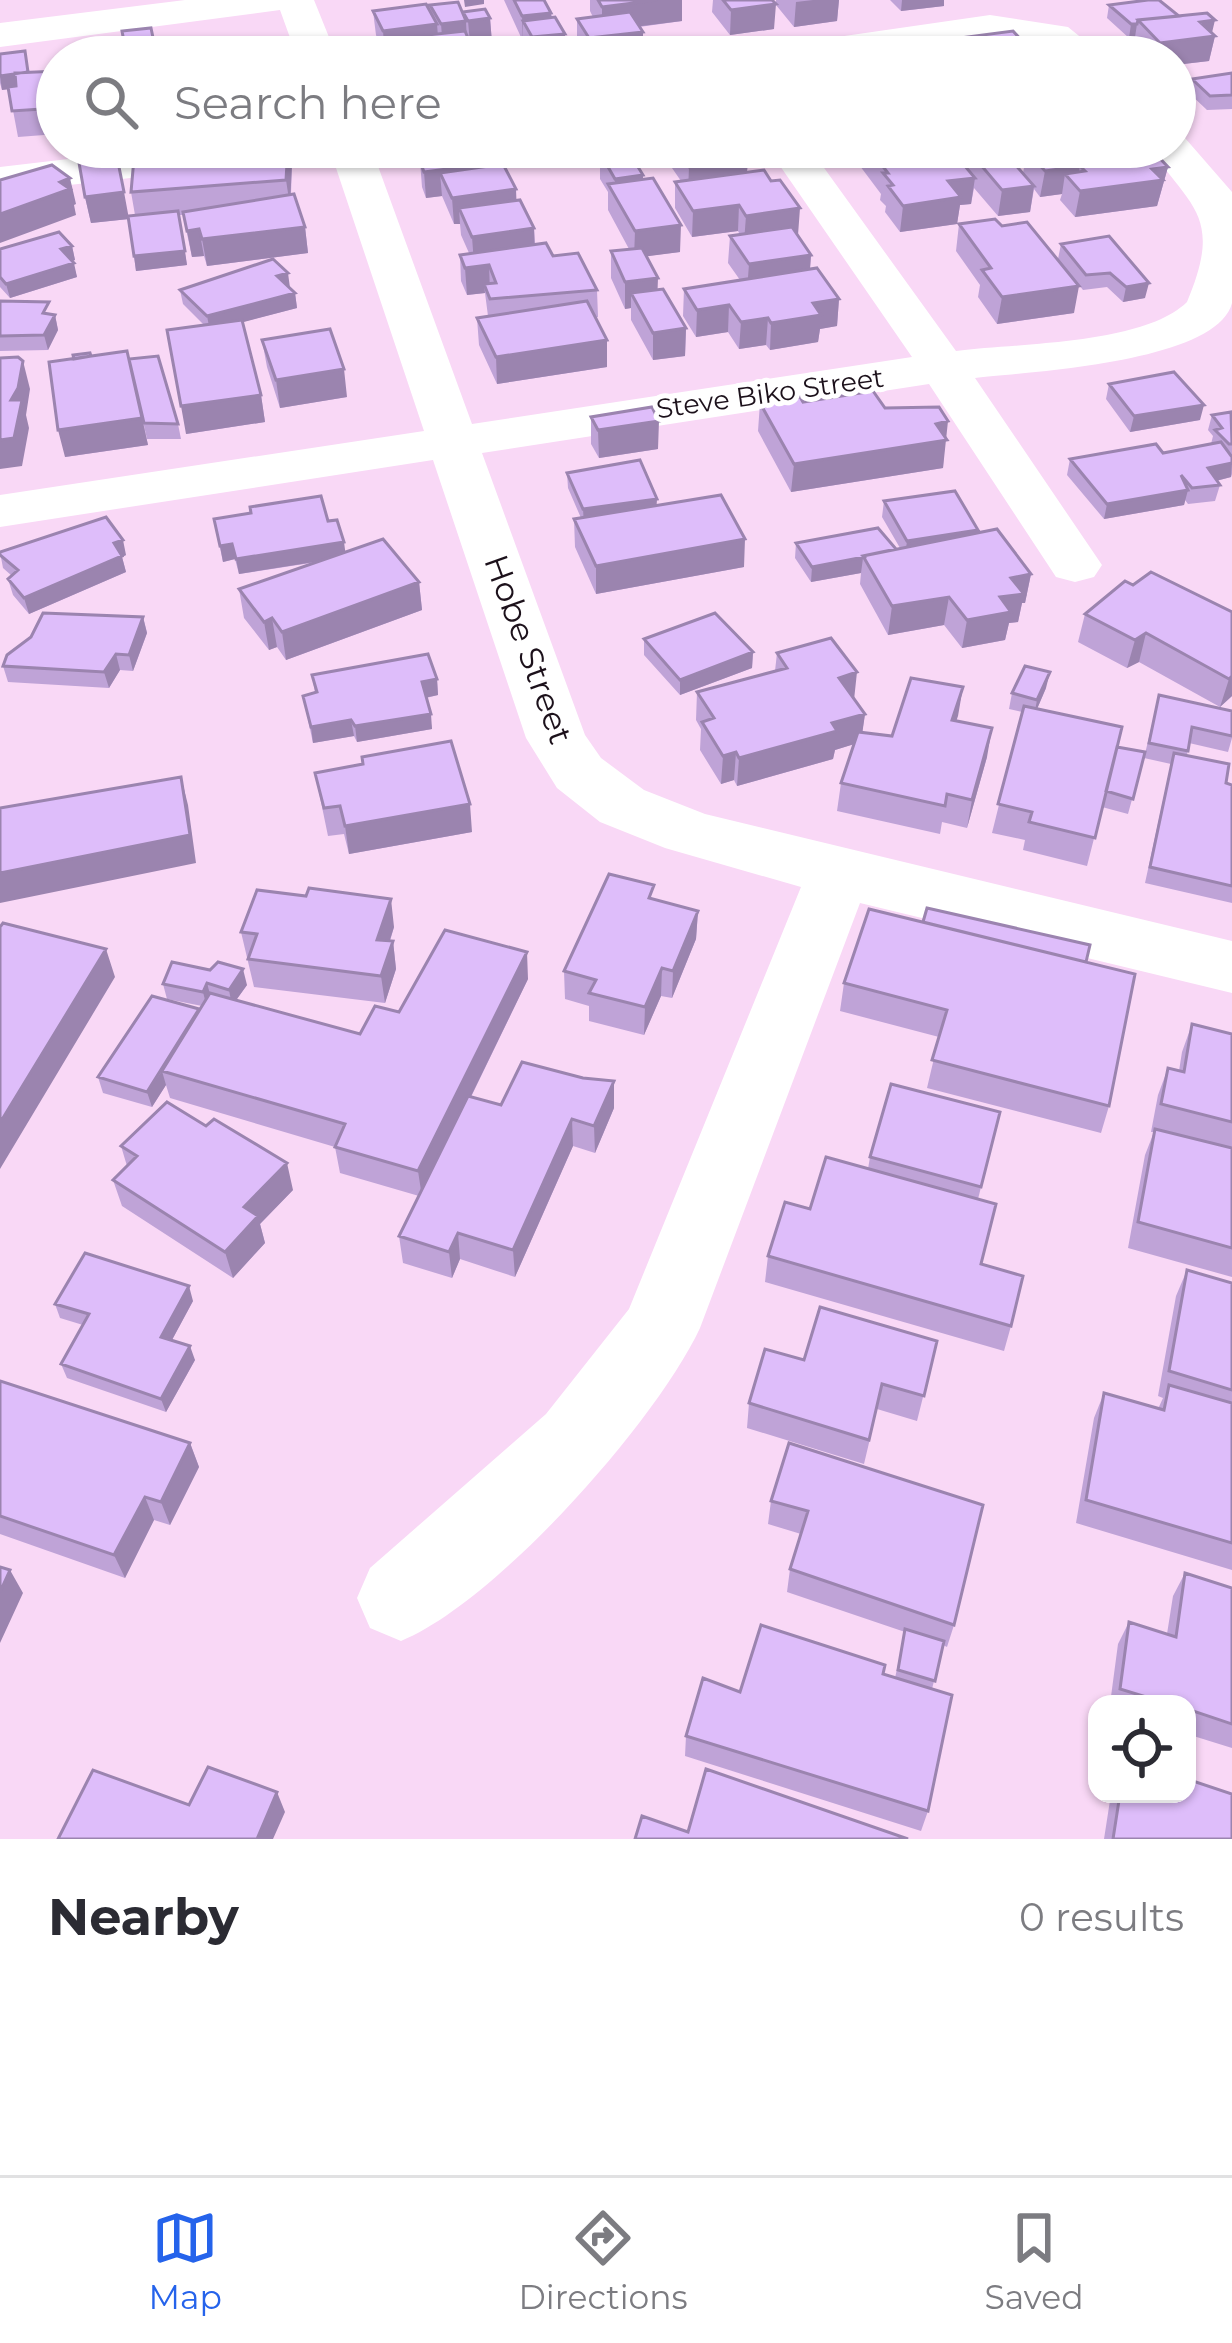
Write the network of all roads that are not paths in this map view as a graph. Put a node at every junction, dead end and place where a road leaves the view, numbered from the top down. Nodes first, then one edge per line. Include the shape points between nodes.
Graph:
1 (274, 0) edge
2 (296, 0) edge
3 (135, 9) edge
4 (0, 35) edge
5 (309, 36) edge
6 (923, 36) edge
7 (1055, 36) edge
8 (101, 168) edge
9 (357, 168) edge
10 (803, 168) edge
11 (1188, 168) edge
12 (0, 179) edge
13 (944, 368) junction
14 (454, 440) junction
15 (0, 512) edge
16 (1075, 565) dead end
17 (838, 874) junction
18 (1232, 967) edge
19 (401, 1598) dead end

1 - 3 street
2 - 5 street
3 - 4 street
6 - 7 street via 990,26
8 - 12 street
9 - 14 street, Hobe Street
10 - 13 street, Steve Biko Street
11 - 13 street, Steve Biko Street via 1227,218 1218,277 1192,322 1153,337
13 - 14 street, Steve Biko Street
13 - 16 street, Steve Biko Street
14 - 15 street, Steve Biko Street
14 - 17 street, Hobe Street via 556,737 579,772 622,806 687,832
17 - 18 street, Hobe Street
17 - 19 street via 661,1328 562,1459

